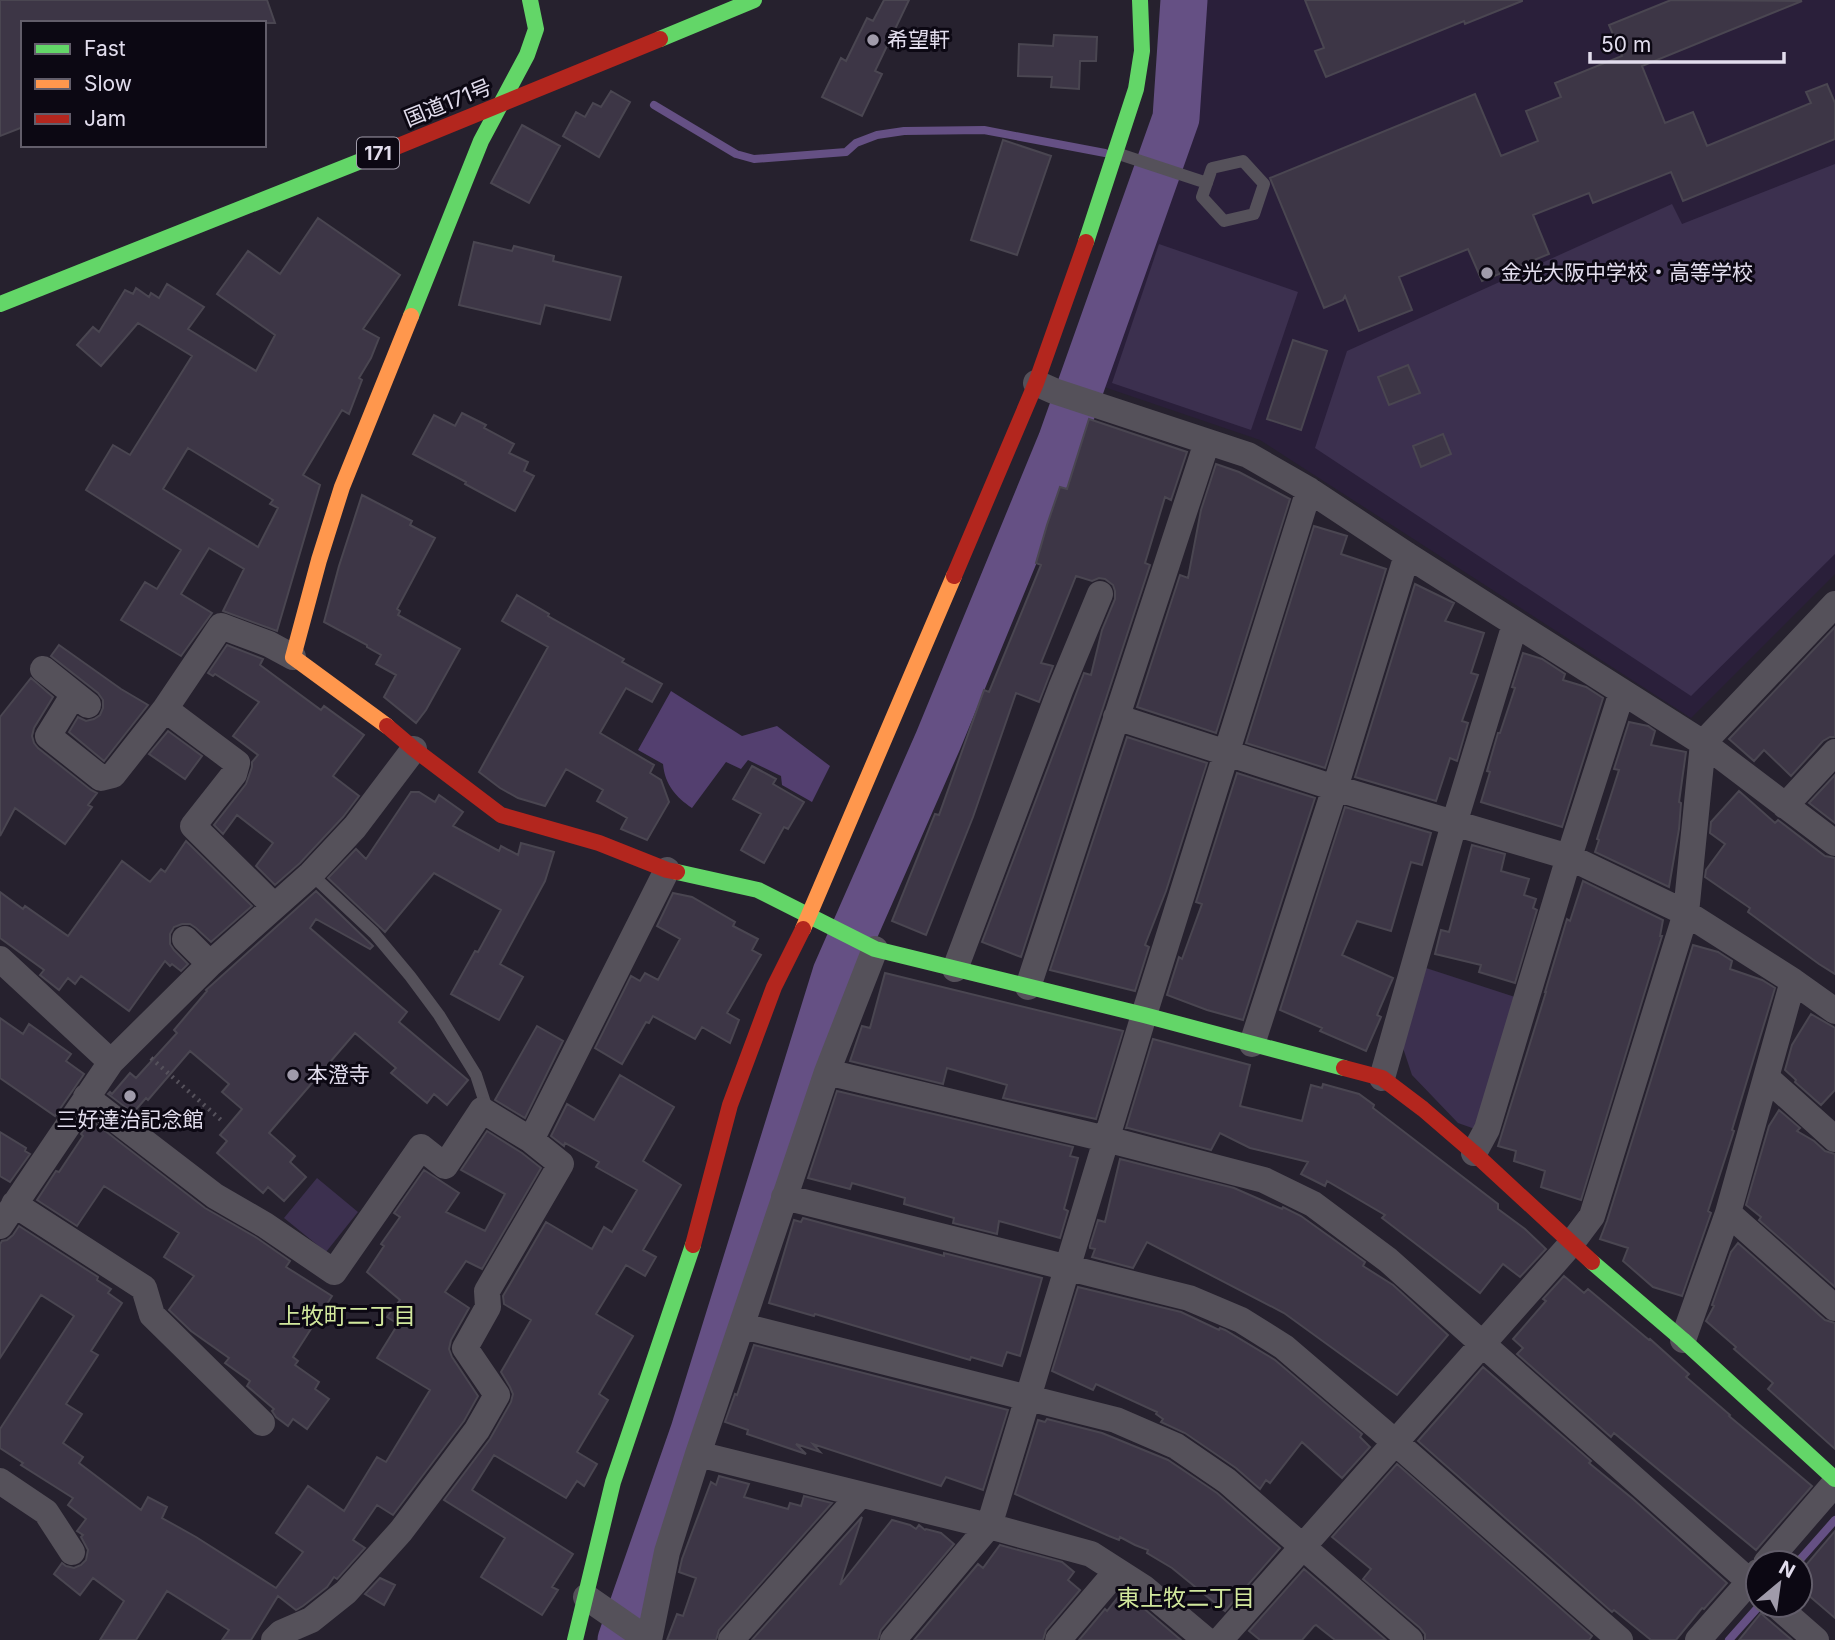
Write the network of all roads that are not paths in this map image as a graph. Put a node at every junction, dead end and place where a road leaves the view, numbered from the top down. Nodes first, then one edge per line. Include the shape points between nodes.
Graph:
1 (754, 0) edge
2 (1140, 0) edge
3 (531, 5) edge
4 (500, 105) junction
5 (1116, 153) junction
6 (1207, 183) junction
7 (0, 304) edge
8 (1045, 387) junction
9 (1208, 442) junction
10 (1309, 490) junction
11 (1408, 555) junction
12 (1100, 594) dead end
13 (1835, 604) edge
14 (1515, 624) junction
15 (293, 657) junction
16 (43, 670) dead end
17 (1622, 692) junction
18 (165, 709) junction
19 (1116, 717) junction
20 (1703, 743) junction
21 (414, 750) junction
22 (1226, 752) junction
23 (1835, 752) edge
24 (1335, 788) junction
25 (1785, 806) junction
26 (1454, 824) junction
27 (1835, 843) edge
28 (1569, 857) junction
29 (667, 870) junction
30 (311, 874) junction
31 (274, 905) junction
32 (1686, 913) junction
33 (810, 916) junction
34 (185, 939) dead end
35 (875, 949) junction
36 (0, 958) edge
37 (210, 964) junction
38 (955, 969) junction
39 (1793, 981) junction
40 (1028, 987) junction
41 (1835, 1010) edge
42 (1144, 1015) junction
43 (1252, 1044) junction
44 (111, 1062) junction
45 (827, 1072) junction
46 (1382, 1078) junction
47 (1767, 1078) junction
48 (86, 1097) junction
49 (489, 1114) junction
50 (1106, 1139) junction
51 (1835, 1139) edge
52 (531, 1140) junction
53 (1474, 1153) junction
54 (784, 1197) junction
55 (1728, 1213) junction
56 (7, 1215) edge
57 (1571, 1244) junction
58 (1067, 1266) junction
59 (1835, 1308) edge
60 (743, 1326) junction
61 (1683, 1340) junction
62 (1482, 1344) junction
63 (1028, 1398) junction
64 (262, 1423) dead end
65 (1395, 1441) junction
66 (698, 1454) junction
67 (0, 1481) edge
68 (1835, 1481) edge
69 (860, 1494) junction
70 (989, 1526) junction
71 (1303, 1547) junction
72 (1780, 1549) edge
73 (72, 1552) dead end
74 (1744, 1564) edge
75 (1117, 1571) junction
76 (1744, 1591) edge
77 (586, 1597) junction
78 (1792, 1619) edge
79 (274, 1640) edge
80 (575, 1640) edge
81 (648, 1640) edge
82 (731, 1640) edge
83 (892, 1640) edge
84 (1058, 1640) edge
85 (1206, 1640) edge
86 (1220, 1640) edge
87 (1410, 1640) edge
88 (1620, 1640) edge
89 (1698, 1640) edge
90 (1816, 1640) edge

1 - 4 main road, 国道171号 / 171
2 - 5 main road via 1143,51
3 - 4 main road via 536,29
4 - 7 main road, 国道171号 / 171
4 - 15 main road via 481,141 342,487
5 - 6 lane
5 - 8 main road
6 - 6 lane via 1212,168 1243,161 1264,184 1254,214 1224,221 1202,197
8 - 9 street
8 - 33 main road
9 - 10 street via 1248,455
9 - 19 street
10 - 11 street
10 - 22 street
11 - 14 street
11 - 24 street
12 - 38 street
13 - 20 street
14 - 17 street
14 - 26 street
15 - 18 street via 221,626
15 - 21 main road
16 - 18 street via 81,700 48,736 101,778 113,775
17 - 20 street
17 - 28 street
18 - 31 street via 237,763 234,774 193,826
19 - 22 street
19 - 40 street
20 - 25 street
20 - 32 street
21 - 29 main road via 501,815 599,843
21 - 30 street via 355,827
22 - 24 street
22 - 42 street
23 - 25 street
24 - 26 street
24 - 43 street
25 - 27 street
26 - 28 street
26 - 46 street
28 - 32 street
28 - 53 street via 1487,1129
29 - 33 main road via 758,890
29 - 52 street
30 - 31 street
30 - 49 lane via 374,933 439,1015 476,1075
31 - 37 street
32 - 39 street
32 - 57 street via 1592,1216
33 - 35 main road
33 - 77 main road via 774,988 730,1105 692,1250 612,1482
34 - 37 street
35 - 38 main road
35 - 45 street
36 - 44 street
37 - 44 street
38 - 40 main road
39 - 41 street
39 - 47 street
40 - 42 main road
42 - 43 main road
42 - 50 street
43 - 46 main road
44 - 48 street
45 - 50 street
45 - 54 street
46 - 53 main road
47 - 51 street
47 - 55 street
48 - 49 street via 215,1196 334,1272 421,1147 445,1166 482,1110
48 - 56 street
49 - 52 street
50 - 58 street
50 - 62 street via 1264,1180 1313,1204 1388,1260
52 - 79 street via 561,1164 487,1291 488,1307 465,1348 497,1395 477,1430 401,1531 346,1592 311,1620
53 - 57 main road
54 - 58 street
54 - 60 street
55 - 59 street
55 - 61 street
56 - 64 street via 144,1288 152,1315
57 - 61 main road
57 - 62 street
58 - 63 street
58 - 65 street via 1189,1298 1241,1320 1284,1347
60 - 63 street
60 - 66 street
61 - 68 main road
62 - 65 street
62 - 74 street
63 - 70 street
63 - 71 street via 1116,1420 1176,1446 1227,1481
65 - 71 street
65 - 88 street
66 - 69 street
66 - 81 street via 667,1552
67 - 73 street via 46,1512
68 - 72 street
69 - 70 street
69 - 82 street
70 - 75 street via 1091,1554
70 - 83 street
71 - 86 street
71 - 87 street
75 - 84 street
75 - 85 street
76 - 89 street
77 - 80 main road
77 - 81 street
78 - 90 street

